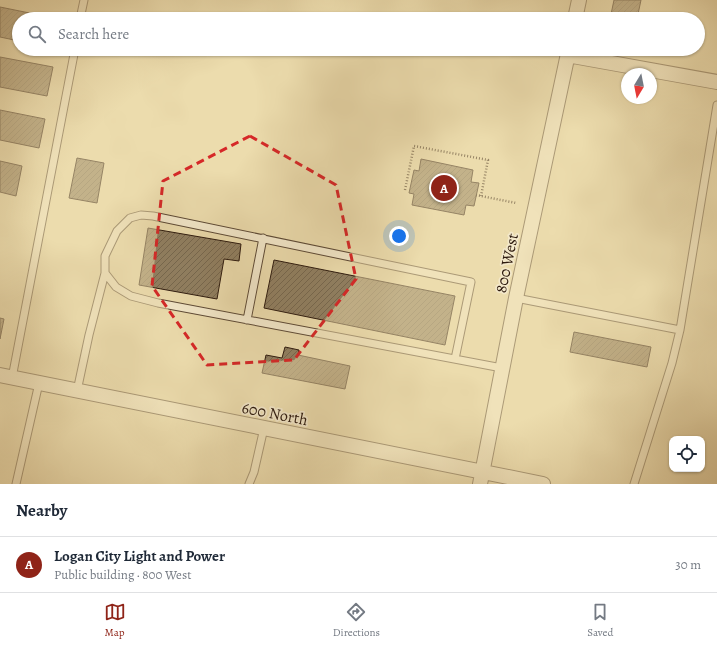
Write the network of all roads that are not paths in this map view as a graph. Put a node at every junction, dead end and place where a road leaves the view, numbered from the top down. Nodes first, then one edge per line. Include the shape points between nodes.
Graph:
1 (84, 0) edge
2 (579, 0) edge
3 (81, 12) edge
4 (576, 12) edge
5 (74, 56) edge
6 (567, 56) edge
7 (588, 56) edge
8 (717, 82) edge
9 (717, 106) edge
10 (262, 238) junction
11 (105, 273) junction
12 (516, 298) junction
13 (247, 320) junction
14 (680, 330) junction
15 (455, 359) junction
16 (502, 368) junction
17 (6, 376) edge
18 (39, 383) junction
19 (77, 391) junction
20 (264, 428) junction
21 (481, 478) edge
22 (16, 484) edge
23 (249, 484) edge
24 (544, 484) edge
25 (634, 484) edge

1 - 3 lane
2 - 4 street
5 - 17 lane
6 - 12 street, 800 West
7 - 8 street
9 - 14 lane
10 - 11 lane via 141,215 130,218 117,231 105,256
10 - 13 lane
10 - 15 lane via 471,282
11 - 13 lane via 116,287 131,296
11 - 19 lane
12 - 14 lane
12 - 16 street, 800 West
13 - 15 lane
14 - 25 lane
15 - 16 lane
16 - 21 street, 800 West
17 - 18 street, 600 North
18 - 19 street, 600 North
18 - 22 lane
19 - 20 street, 600 North
20 - 21 street, 600 North
20 - 23 lane
21 - 24 street, 600 North

